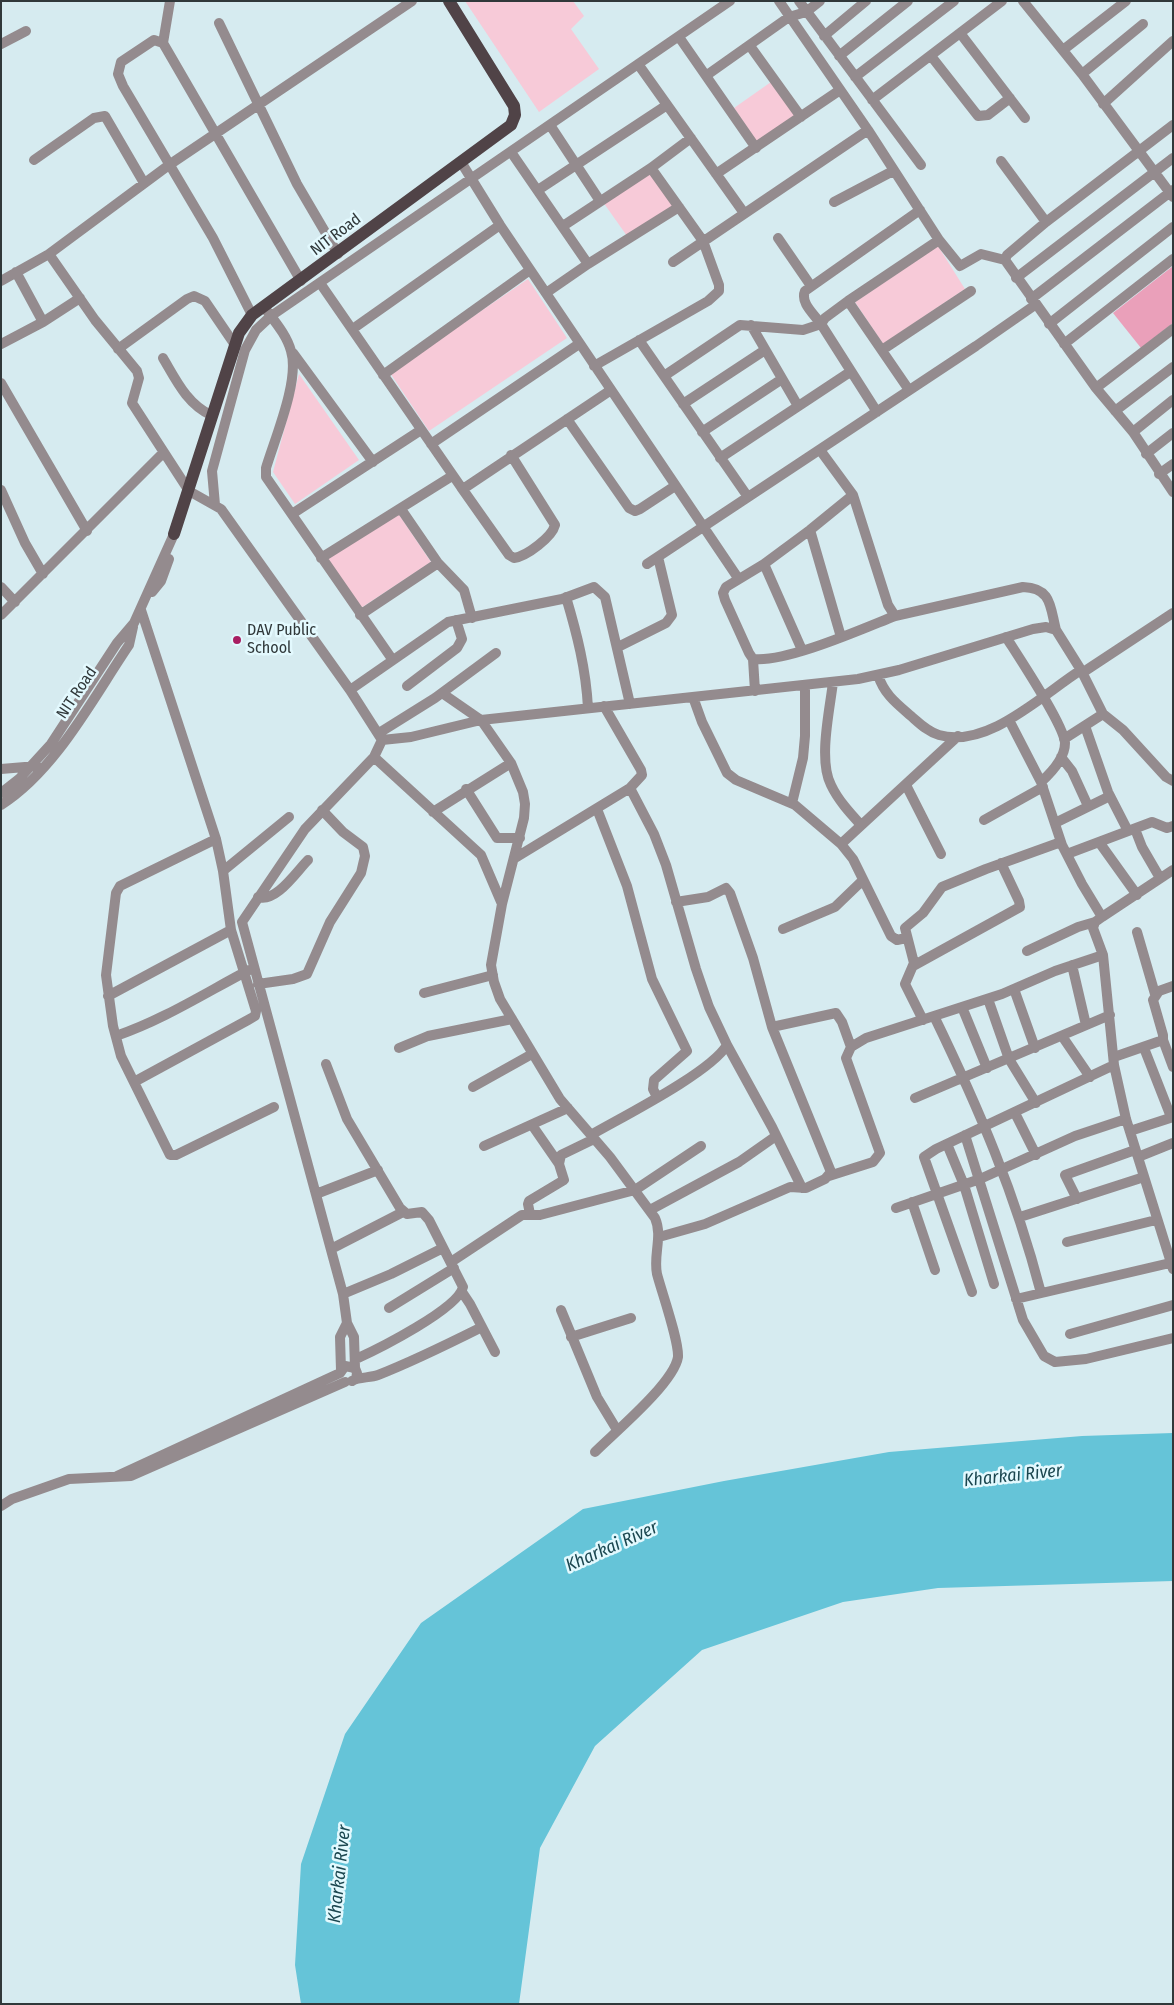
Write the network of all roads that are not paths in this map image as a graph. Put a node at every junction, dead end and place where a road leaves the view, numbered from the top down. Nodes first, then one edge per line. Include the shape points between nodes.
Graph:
1 (170, 1) edge
2 (412, 1) edge
3 (449, 1) edge
4 (730, 1) edge
5 (779, 1) edge
6 (798, 1) edge
7 (820, 1) edge
8 (866, 1) edge
9 (908, 1) edge
10 (954, 1) edge
11 (1002, 1) edge
12 (1023, 1) edge
13 (1126, 1) edge
14 (806, 12) junction
15 (789, 18) junction
16 (219, 23) dead end
17 (1143, 24) dead end
18 (26, 31) dead end
19 (960, 33) junction
20 (824, 36) junction
21 (679, 37) junction
22 (1173, 40) edge
23 (163, 43) junction
24 (1, 44) edge
25 (750, 46) junction
26 (1063, 50) junction
27 (839, 56) junction
28 (931, 56) junction
29 (638, 64) junction
30 (707, 75) junction
31 (854, 77) junction
32 (1084, 78) junction
33 (840, 90) junction
34 (1010, 98) junction
35 (872, 100) junction
36 (1101, 101) junction
37 (258, 105) junction
38 (667, 105) junction
39 (801, 117) junction
40 (1025, 118) dead end
41 (550, 125) junction
42 (1173, 125) edge
43 (868, 130) junction
44 (216, 134) junction
45 (691, 138) junction
46 (756, 148) junction
47 (511, 152) junction
48 (1138, 152) junction
49 (1173, 158) edge
50 (34, 160) dead end
51 (1001, 161) dead end
52 (461, 162) junction
53 (169, 165) junction
54 (577, 165) junction
55 (922, 165) dead end
56 (651, 168) junction
57 (1154, 173) junction
58 (716, 174) junction
59 (895, 174) junction
60 (473, 179) junction
61 (144, 183) junction
62 (538, 190) junction
63 (1172, 193) edge
64 (600, 201) junction
65 (834, 202) dead end
66 (679, 207) junction
67 (920, 210) junction
68 (744, 213) junction
69 (1046, 222) junction
70 (500, 225) junction
71 (563, 226) junction
72 (1173, 227) edge
73 (778, 238) dead end
74 (939, 240) junction
75 (703, 241) junction
76 (49, 254) junction
77 (338, 254) junction
78 (1173, 259) edge
79 (1005, 260) junction
80 (673, 262) dead end
81 (588, 264) junction
82 (530, 270) junction
83 (16, 272) junction
84 (1016, 278) junction
85 (1, 281) edge
86 (301, 281) junction
87 (320, 283) junction
88 (811, 286) junction
89 (971, 291) dead end
90 (546, 293) junction
91 (80, 298) junction
92 (848, 301) junction
93 (1033, 302) junction
94 (267, 312) junction
95 (252, 315) junction
96 (43, 322) junction
97 (821, 324) junction
98 (1049, 324) junction
99 (751, 325) junction
100 (354, 328) junction
101 (1173, 329) edge
102 (639, 340) junction
103 (1, 344) edge
104 (579, 344) junction
105 (1064, 344) junction
106 (235, 345) junction
107 (118, 349) junction
108 (291, 350) junction
109 (765, 350) junction
110 (882, 350) junction
111 (163, 358) dead end
112 (594, 366) junction
113 (1173, 367) edge
114 (850, 372) junction
115 (383, 375) junction
116 (664, 376) junction
117 (782, 379) junction
118 (1, 383) edge
119 (1096, 388) junction
120 (611, 390) junction
121 (910, 390) junction
122 (1173, 400) edge
123 (683, 404) junction
124 (798, 406) junction
125 (1115, 411) junction
126 (877, 412) junction
127 (211, 415) junction
128 (567, 418) junction
129 (422, 430) junction
130 (702, 432) junction
131 (1133, 432) junction
132 (1173, 433) edge
133 (431, 444) junction
134 (820, 450) junction
135 (163, 454) junction
136 (1146, 454) junction
137 (511, 455) junction
138 (720, 458) junction
139 (373, 462) junction
140 (1173, 464) edge
141 (1159, 474) junction
142 (452, 476) junction
143 (675, 486) junction
144 (461, 487) junction
145 (1, 490) edge
146 (188, 491) junction
147 (1173, 492) edge
148 (853, 495) junction
149 (748, 497) junction
150 (215, 504) junction
151 (402, 509) junction
152 (292, 514) junction
153 (702, 528) junction
154 (810, 530) junction
155 (87, 531) junction
156 (174, 534) joint
157 (658, 557) junction
158 (321, 558) junction
159 (438, 563) junction
160 (647, 564) dead end
161 (764, 564) junction
162 (43, 574) junction
163 (738, 578) junction
164 (1, 587) edge
165 (566, 597) junction
166 (15, 602) junction
167 (141, 610) junction
168 (1173, 613) edge
169 (1, 615) edge
170 (360, 616) junction
171 (896, 616) junction
172 (472, 618) junction
173 (456, 620) junction
174 (134, 623) junction
175 (1056, 630) junction
176 (840, 637) junction
177 (1006, 637) junction
178 (618, 647) junction
179 (802, 650) junction
180 (496, 653) dead end
181 (392, 659) junction
182 (753, 659) junction
183 (1081, 670) junction
184 (878, 675) junction
185 (832, 682) junction
186 (805, 685) junction
187 (407, 686) dead end
188 (350, 690) junction
189 (755, 691) junction
190 (442, 693) junction
191 (1042, 695) junction
192 (693, 698) junction
193 (630, 704) junction
194 (604, 706) junction
195 (588, 708) junction
196 (1103, 714) junction
197 (481, 720) junction
198 (1009, 720) junction
199 (1085, 726) junction
200 (380, 736) junction
201 (958, 736) junction
202 (1064, 739) junction
203 (374, 757) junction
204 (1061, 757) junction
205 (511, 763) junction
206 (33, 766) junction
207 (45, 766) junction
208 (1, 769) edge
209 (1173, 781) edge
210 (1042, 785) junction
211 (906, 786) junction
212 (630, 788) junction
213 (466, 789) junction
214 (1, 793) edge
215 (1110, 796) junction
216 (792, 803) junction
217 (1, 804) edge
218 (1088, 806) junction
219 (597, 809) junction
220 (322, 810) junction
221 (434, 812) junction
222 (289, 817) dead end
223 (984, 820) dead end
224 (1055, 823) junction
225 (860, 826) junction
226 (1173, 826) edge
227 (1132, 830) junction
228 (520, 838) junction
229 (216, 839) junction
230 (1061, 842) junction
231 (1100, 842) junction
232 (841, 844) junction
233 (941, 854) dead end
234 (1067, 854) junction
235 (516, 858) junction
236 (308, 860) dead end
237 (1001, 863) junction
238 (1173, 870) edge
239 (223, 871) junction
240 (1160, 878) junction
241 (863, 880) junction
242 (1137, 895) junction
243 (258, 897) junction
244 (676, 902) junction
245 (502, 904) junction
246 (1099, 920) junction
247 (783, 929) dead end
248 (231, 930) junction
249 (1137, 932) dead end
250 (906, 938) junction
251 (1027, 951) dead end
252 (1104, 956) junction
253 (1072, 965) junction
254 (913, 966) junction
255 (249, 970) junction
256 (493, 975) junction
257 (258, 984) junction
258 (1173, 986) edge
259 (1014, 989) junction
260 (424, 993) dead end
261 (1155, 994) junction
262 (108, 996) junction
263 (988, 999) junction
264 (962, 1007) junction
265 (1110, 1015) junction
266 (934, 1016) junction
267 (512, 1019) junction
268 (922, 1020) junction
269 (1086, 1025) junction
270 (772, 1027) junction
271 (116, 1036) junction
272 (1062, 1036) junction
273 (1163, 1040) junction
274 (727, 1045) junction
275 (851, 1046) junction
276 (399, 1048) dead end
277 (1035, 1048) junction
278 (1144, 1048) junction
279 (532, 1054) junction
280 (1010, 1059) junction
281 (1114, 1061) junction
282 (326, 1064) dead end
283 (1173, 1067) edge
284 (987, 1068) junction
285 (963, 1078) junction
286 (1090, 1078) junction
287 (134, 1082) junction
288 (473, 1087) dead end
289 (657, 1097) junction
290 (915, 1098) dead end
291 (1036, 1103) junction
292 (274, 1107) dead end
293 (568, 1108) junction
294 (1014, 1113) junction
295 (1172, 1117) edge
296 (1126, 1119) junction
297 (532, 1125) junction
298 (986, 1126) junction
299 (1130, 1132) junction
300 (965, 1135) junction
301 (776, 1136) junction
302 (593, 1137) junction
303 (1173, 1143) edge
304 (947, 1144) junction
305 (484, 1146) dead end
306 (701, 1146) dead end
307 (1136, 1154) junction
308 (1036, 1155) junction
309 (559, 1164) junction
310 (378, 1170) junction
311 (1003, 1170) junction
312 (829, 1176) junction
313 (1144, 1177) junction
314 (980, 1179) junction
315 (964, 1185) junction
316 (802, 1188) junction
317 (635, 1190) junction
318 (316, 1194) junction
319 (937, 1194) junction
320 (1076, 1199) junction
321 (912, 1202) junction
322 (896, 1208) dead end
323 (650, 1210) junction
324 (403, 1212) junction
325 (530, 1214) junction
326 (1020, 1217) junction
327 (1156, 1220) junction
328 (659, 1237) junction
329 (1067, 1242) dead end
330 (443, 1248) junction
331 (331, 1249) junction
332 (452, 1265) junction
333 (1172, 1266) edge
334 (935, 1270) dead end
335 (994, 1284) dead end
336 (462, 1292) junction
337 (972, 1292) dead end
338 (1041, 1293) junction
339 (343, 1294) junction
340 (1016, 1298) junction
341 (1173, 1305) edge
342 (389, 1308) dead end
343 (561, 1310) dead end
344 (631, 1318) dead end
345 (347, 1323) junction
346 (482, 1327) junction
347 (1070, 1334) dead end
348 (571, 1337) junction
349 (1173, 1338) edge
350 (494, 1352) dead end
351 (349, 1372) junction
352 (617, 1430) junction
353 (595, 1452) dead end
354 (1, 1506) edge

1 - 23 street
2 - 37 street
3 - 52 main road, NIT Road via 514,106 515,115 511,125
4 - 21 street
5 - 15 street
6 - 14 street
7 - 14 street
8 - 20 street
9 - 27 street
10 - 31 street
11 - 19 street
12 - 26 street
13 - 26 street
14 - 15 street
14 - 20 street
15 - 25 street
15 - 33 street
16 - 37 street
17 - 32 street
18 - 24 street
19 - 28 street
19 - 34 street
20 - 27 street
21 - 29 street
21 - 30 street
22 - 36 street
23 - 44 street via 188,91
23 - 53 street via 154,40 121,62 118,74
25 - 30 street
25 - 39 street
26 - 32 street
27 - 31 street
28 - 34 street via 978,116 988,115
28 - 35 street
29 - 38 street
29 - 41 street
30 - 46 street
31 - 35 street
32 - 36 street
33 - 39 street
33 - 43 street
34 - 40 street
35 - 55 street
36 - 48 street
37 - 44 street
37 - 77 street
38 - 45 street
38 - 54 street
39 - 46 street
41 - 47 street
41 - 54 street
42 - 48 street
43 - 59 street
43 - 68 street
44 - 53 street
44 - 86 street
45 - 56 street
45 - 58 street
46 - 58 street
47 - 60 street
47 - 62 street
48 - 57 street
48 - 69 street
49 - 57 street
50 - 61 street via 94,118 106,116
51 - 69 street
52 - 60 street
52 - 77 main road, NIT Road
53 - 61 street
53 - 95 street via 214,238
54 - 62 street
54 - 64 street
56 - 64 street
56 - 66 street
57 - 63 street
57 - 84 street
58 - 68 street
59 - 65 street
59 - 67 street
60 - 70 street
60 - 87 street
61 - 76 street
62 - 71 street
63 - 93 street
64 - 71 street
66 - 75 street
66 - 81 street
67 - 74 street
67 - 88 street
68 - 75 street
69 - 79 street
70 - 82 street
70 - 100 street
71 - 81 street
72 - 98 street
73 - 88 street
74 - 79 street via 960,266 981,254
74 - 92 street
75 - 80 street
75 - 102 street via 719,291 708,301
76 - 83 street
76 - 91 street
77 - 86 main road, NIT Road
78 - 105 street
79 - 84 street
81 - 90 street
82 - 90 street
82 - 115 street
83 - 85 street
83 - 96 street
84 - 93 street
86 - 94 main road, NIT Road
87 - 94 street
87 - 100 street
88 - 97 street via 802,297
89 - 110 street
90 - 104 street
91 - 96 street
91 - 107 street
92 - 97 street
92 - 110 street
93 - 98 street
93 - 121 street
94 - 95 main road, NIT Road
94 - 108 street
94 - 150 street via 245,350 212,471
95 - 106 main road, NIT Road
96 - 103 street
97 - 99 street via 803,330
97 - 114 street
98 - 105 street
99 - 109 street
99 - 116 street via 734,328
100 - 115 street
101 - 119 street
102 - 112 street
102 - 116 street
104 - 112 street
104 - 133 street
105 - 119 street
106 - 107 street via 205,300 194,296
106 - 127 main road, NIT Road
107 - 135 street via 137,371 139,378 132,403
108 - 139 street
108 - 152 street via 293,380 266,477
109 - 117 street
109 - 123 street
110 - 121 street
111 - 127 street via 185,395 199,409
112 - 120 street
113 - 125 street
114 - 124 street
114 - 126 street
115 - 129 street
116 - 123 street
117 - 124 street
117 - 130 street
118 - 155 street
119 - 125 street
120 - 128 street
120 - 143 street
121 - 126 street
122 - 131 street
123 - 130 street
124 - 138 street
125 - 131 street
126 - 134 street
127 - 146 main road, NIT Road
128 - 137 street
128 - 143 street via 629,508 640,509
129 - 133 street
129 - 139 street
130 - 138 street
131 - 136 street
132 - 136 street
133 - 142 street
134 - 148 street
134 - 149 street
135 - 146 street
135 - 155 street
136 - 141 street
137 - 144 street via 466,487
137 - 144 street via 555,525 551,533 525,554 514,558 509,555
138 - 149 street
139 - 152 street
140 - 141 street
141 - 147 street
142 - 144 street
142 - 151 street
143 - 153 street
145 - 162 street via 25,544
146 - 150 street
146 - 156 main road, NIT Road
148 - 154 street
148 - 171 street via 888,605
149 - 153 street
150 - 188 street
151 - 158 street
151 - 159 street
152 - 158 street
153 - 157 street
153 - 163 street
154 - 161 street
154 - 176 street
155 - 162 street
156 - 167 street, NIT Road via 161,581
157 - 160 street
157 - 178 street via 672,615 666,623
158 - 170 street
159 - 170 street
159 - 172 street via 464,590
161 - 163 street
161 - 179 street
162 - 166 street
163 - 182 street via 723,593
164 - 166 street
165 - 172 street
165 - 178 street via 591,588 598,589 604,597
165 - 195 street via 578,636
166 - 169 street
167 - 174 street, NIT Road
167 - 229 street
168 - 183 street via 1091,668
170 - 181 street
171 - 175 street via 1032,587 1040,589 1048,598
171 - 176 street
172 - 173 street
173 - 181 street via 444,624
173 - 187 street via 462,639 457,648
174 - 206 street, NIT Road
174 - 207 street, NIT Road via 129,645
175 - 177 street via 1046,627
175 - 183 street
176 - 179 street
177 - 184 street
177 - 191 street
178 - 193 street
179 - 182 street via 762,660
180 - 190 street
181 - 188 street
182 - 189 street
183 - 191 street
183 - 196 street
184 - 185 street
184 - 201 street via 884,692 923,726 938,735
185 - 186 street
185 - 225 street via 825,751 828,778
186 - 189 street
186 - 216 street via 803,758
188 - 200 street
189 - 192 street
190 - 197 street
190 - 200 street
191 - 198 street
191 - 202 street
192 - 193 street
192 - 216 street via 727,773 736,780
193 - 194 street
194 - 195 street
194 - 212 street via 642,770 642,775
195 - 197 street
196 - 199 street
196 - 209 street
197 - 200 street via 411,737
197 - 205 street
198 - 201 street via 989,730
198 - 210 street
199 - 202 street
199 - 215 street
200 - 203 street
201 - 211 street
202 - 204 street
203 - 220 street
203 - 221 street
204 - 210 street
204 - 218 street via 1072,771
205 - 213 street
205 - 228 street via 519,777 525,804
206 - 207 street
206 - 208 street
206 - 214 street, NIT Road
207 - 217 street, NIT Road via 30,784
210 - 223 street
210 - 224 street
211 - 225 street
211 - 233 street
212 - 219 street
212 - 244 street via 654,834
213 - 221 street
213 - 228 street via 497,838
215 - 218 street
215 - 227 street
216 - 232 street
218 - 224 street
219 - 235 street
219 - 289 street via 627,886 652,979 687,1051 654,1080 653,1089
220 - 243 street
220 - 257 street via 363,847 364,865 330,922 307,974
221 - 245 street via 481,855
222 - 239 street
224 - 230 street
225 - 232 street
226 - 227 street via 1163,827 1155,822
227 - 231 street
227 - 240 street
228 - 235 street
229 - 239 street
229 - 262 street via 120,886 116,893 107,954
230 - 234 street
230 - 237 street
231 - 234 street
231 - 242 street
232 - 241 street
234 - 246 street
235 - 245 street
236 - 243 street via 273,895 263,899
237 - 250 street via 938,890 923,913 905,928
237 - 254 street via 1020,907
238 - 240 street
239 - 248 street
240 - 242 street
241 - 247 street via 835,907
241 - 250 street via 891,936 897,940
242 - 246 street
243 - 255 street via 242,922
244 - 270 street via 728,890 753,958
244 - 274 street via 709,1007
245 - 256 street via 491,965
246 - 251 street
246 - 252 street via 1093,928
248 - 255 street
248 - 262 street
249 - 261 street
250 - 254 street
252 - 253 street
252 - 265 street
253 - 259 street
253 - 269 street
254 - 268 street via 905,984
255 - 257 street
255 - 271 street via 141,1028
255 - 287 street via 255,1016
256 - 260 street
256 - 267 street via 500,999
257 - 318 street
258 - 261 street
259 - 263 street
259 - 277 street
261 - 273 street via 1153,1000
262 - 271 street
263 - 264 street
263 - 280 street
264 - 266 street
264 - 284 street
265 - 269 street
265 - 281 street
266 - 268 street
266 - 285 street
267 - 276 street via 428,1036
267 - 279 street
268 - 275 street
269 - 272 street
270 - 275 street via 836,1013
270 - 312 street via 830,1168
271 - 287 street via 121,1056
272 - 277 street
272 - 286 street
273 - 278 street
273 - 283 street
274 - 289 street via 698,1070
274 - 301 street
275 - 312 street via 846,1058 880,1153 872,1162
277 - 280 street
278 - 281 street
278 - 295 street
279 - 288 street
279 - 293 street
280 - 284 street
280 - 291 street
281 - 286 street
281 - 296 street
282 - 310 street via 347,1119
284 - 285 street
285 - 290 street
285 - 298 street
286 - 291 street
287 - 292 street via 170,1155 176,1155
289 - 302 street
291 - 294 street
293 - 297 street
293 - 302 street
294 - 298 street
294 - 308 street
295 - 299 street
296 - 299 street
296 - 308 street via 1075,1136
297 - 305 street
297 - 309 street
298 - 300 street
298 - 311 street
299 - 307 street
300 - 304 street
300 - 314 street
301 - 316 street
301 - 323 street via 739,1162
302 - 309 street via 561,1156
302 - 317 street
303 - 307 street
304 - 315 street
304 - 319 street via 924,1157
306 - 317 street
307 - 313 street
307 - 320 street via 1065,1175
308 - 311 street
309 - 325 street via 564,1180 529,1201
310 - 318 street
310 - 324 street
311 - 314 street
311 - 326 street
312 - 316 street
313 - 320 street
313 - 327 street
314 - 315 street
314 - 340 street
315 - 319 street
315 - 335 street
316 - 328 street via 790,1187 705,1224
317 - 323 street
317 - 325 street via 540,1215
318 - 331 street
319 - 321 street
319 - 337 street
320 - 326 street
321 - 322 street
321 - 334 street
323 - 328 street via 659,1227
324 - 330 street via 426,1215
324 - 331 street
325 - 332 street via 522,1215
326 - 338 street
327 - 329 street
327 - 333 street
328 - 352 street via 657,1272 678,1356 662,1387
330 - 332 street
330 - 339 street
331 - 339 street
332 - 336 street
332 - 342 street
333 - 338 street
336 - 346 street
336 - 351 street via 450,1304
338 - 340 street
339 - 345 street
340 - 349 street via 1026,1328 1044,1356 1055,1362 1086,1359
341 - 347 street
343 - 348 street
344 - 348 street
345 - 351 street via 354,1337
345 - 351 street via 340,1338
346 - 350 street
346 - 351 street via 372,1378
348 - 352 street via 596,1397
351 - 354 street via 117,1476 69,1479
352 - 353 street

